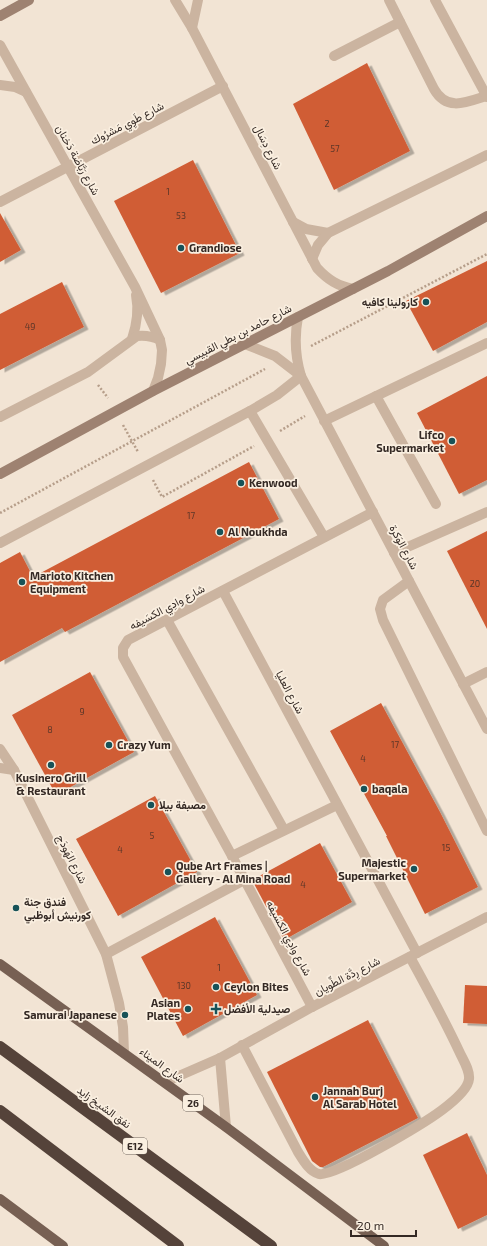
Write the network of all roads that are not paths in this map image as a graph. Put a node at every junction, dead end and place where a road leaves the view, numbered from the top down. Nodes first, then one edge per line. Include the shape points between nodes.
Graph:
1 (29, 0) edge
2 (175, 0) edge
3 (198, 0) edge
4 (389, 0) edge
5 (435, 0) edge
6 (0, 16) edge
7 (400, 22) junction
8 (192, 28) junction
9 (0, 45) edge
10 (334, 56) dead end
11 (0, 85) edge
12 (223, 86) junction
13 (26, 92) junction
14 (487, 97) edge
15 (487, 155) edge
16 (68, 167) junction
17 (0, 202) edge
18 (487, 216) edge
19 (293, 222) junction
20 (328, 233) junction
21 (312, 259) junction
22 (135, 287) junction
23 (354, 289) junction
24 (298, 317) junction
25 (132, 339) junction
26 (160, 340) junction
27 (487, 343) edge
28 (245, 344) junction
29 (301, 376) junction
30 (153, 391) junction
31 (376, 396) junction
32 (250, 411) junction
33 (0, 417) edge
34 (324, 421) junction
35 (0, 474) edge
36 (436, 504) dead end
37 (372, 512) junction
38 (487, 512) edge
39 (324, 537) junction
40 (0, 543) edge
41 (394, 553) junction
42 (409, 581) junction
43 (223, 591) junction
44 (167, 620) junction
45 (487, 672) edge
46 (463, 684) junction
47 (487, 729) edge
48 (0, 749) edge
49 (0, 768) edge
50 (14, 770) junction
51 (337, 805) junction
52 (284, 830) junction
53 (487, 831) edge
54 (232, 856) junction
55 (244, 880) junction
56 (487, 917) edge
57 (106, 954) junction
58 (414, 955) junction
59 (0, 964) edge
60 (312, 1007) junction
61 (242, 1046) junction
62 (0, 1047) edge
63 (124, 1053) junction
64 (220, 1058) junction
65 (165, 1082) junction
66 (0, 1111) edge
67 (226, 1127) junction
68 (0, 1198) edge
69 (63, 1246) edge
70 (178, 1246) edge
71 (271, 1246) edge
72 (384, 1246) edge

1 - 6 main road
2 - 8 street, شارع دِسَال
3 - 8 street
4 - 7 street
5 - 14 street
7 - 10 street
7 - 14 street via 440,98 451,104 458,104
8 - 12 street, شارع دِسَال
9 - 13 street, شارع رَبَّاضة دَخنان
11 - 13 street
12 - 16 street, شارع طَوِي مَشرُوك
12 - 19 street, شارع دِسَال
13 - 16 street, شارع رَبَّاضة دَخنان
15 - 20 street
16 - 17 street, شارع طَوِي مَشرُوك
16 - 22 street, شارع رَبَّاضة دَخنان
18 - 23 main road, شارع حامد بن بطي القبيسي
19 - 20 street via 306,229
19 - 21 street, شارع دِسَال
20 - 21 street via 318,245
21 - 23 street, شارع دِسَال via 324,276 343,287
22 - 25 street, شارع رَبَّاضة دَخنان via 138,314
22 - 26 street, شارع رَبَّاضة دَخنان
23 - 24 main road, شارع حامد بن بطي القبيسي
24 - 28 main road, شارع حامد بن بطي القبيسي
24 - 29 street, شارع الوَكرة via 295,347
25 - 26 street via 145,335
25 - 33 street via 88,372
26 - 30 street, شارع رَبَّاضة دَخنان via 161,364
27 - 31 street
28 - 29 street, شارع الوَكرة via 275,356
28 - 30 main road, شارع حامد بن بطي القبيسي
29 - 32 street via 277,395
29 - 34 street, شارع الوَكرة
30 - 35 main road, شارع حامد بن بطي القبيسي
31 - 34 street
31 - 36 street
32 - 39 street
32 - 40 street
34 - 37 street, شارع الوَكرة
37 - 39 street, شارع وادِي الكسَيفه
37 - 41 street, شارع الوَكرة
38 - 41 street
39 - 43 street, شارع وادِي الكسَيفه
41 - 42 street, شارع الوَكرة
42 - 46 street, شارع الوَكرة
42 - 53 street via 383,600 380,609 382,620
43 - 44 street, شارع وادِي الكسَيفه
43 - 51 street, شارع العليا
44 - 52 street
44 - 54 street, شارع وادِي الكسَيفه via 128,640 123,648 123,657
45 - 46 street
46 - 47 street, شارع الوَكرة
48 - 50 street, شارع الهَودَج
49 - 50 street
50 - 57 street, شارع الهَودَج
51 - 52 street
51 - 58 street, شارع العليا
52 - 54 street
54 - 55 street, شارع وادِي الكسَيفه
55 - 57 street
55 - 60 street, شارع وادِي الكسَيفه
56 - 58 street, شارع رِدَّة الطِّويان
57 - 63 street, شارع الهَودَج via 119,1003
58 - 60 street, شارع رِدَّة الطِّويان
58 - 61 street, شارع العليا via 468,1070 468,1085 443,1110 426,1122 354,1162 320,1174 306,1164
59 - 63 main road, شارع الميناء / 26
60 - 61 street, شارع رِدَّة الطِّويان
61 - 64 street, شارع رِدَّة الطِّويان
62 - 71 highway, نفق الشيخ زايد / E12
63 - 65 main road, شارع الميناء / 26
64 - 65 street, شارع رِدَّة الطِّويان
64 - 67 street
65 - 67 main road, شارع الميناء / 26
66 - 70 highway
67 - 72 main road, شارع الميناء / 26
68 - 69 main road

